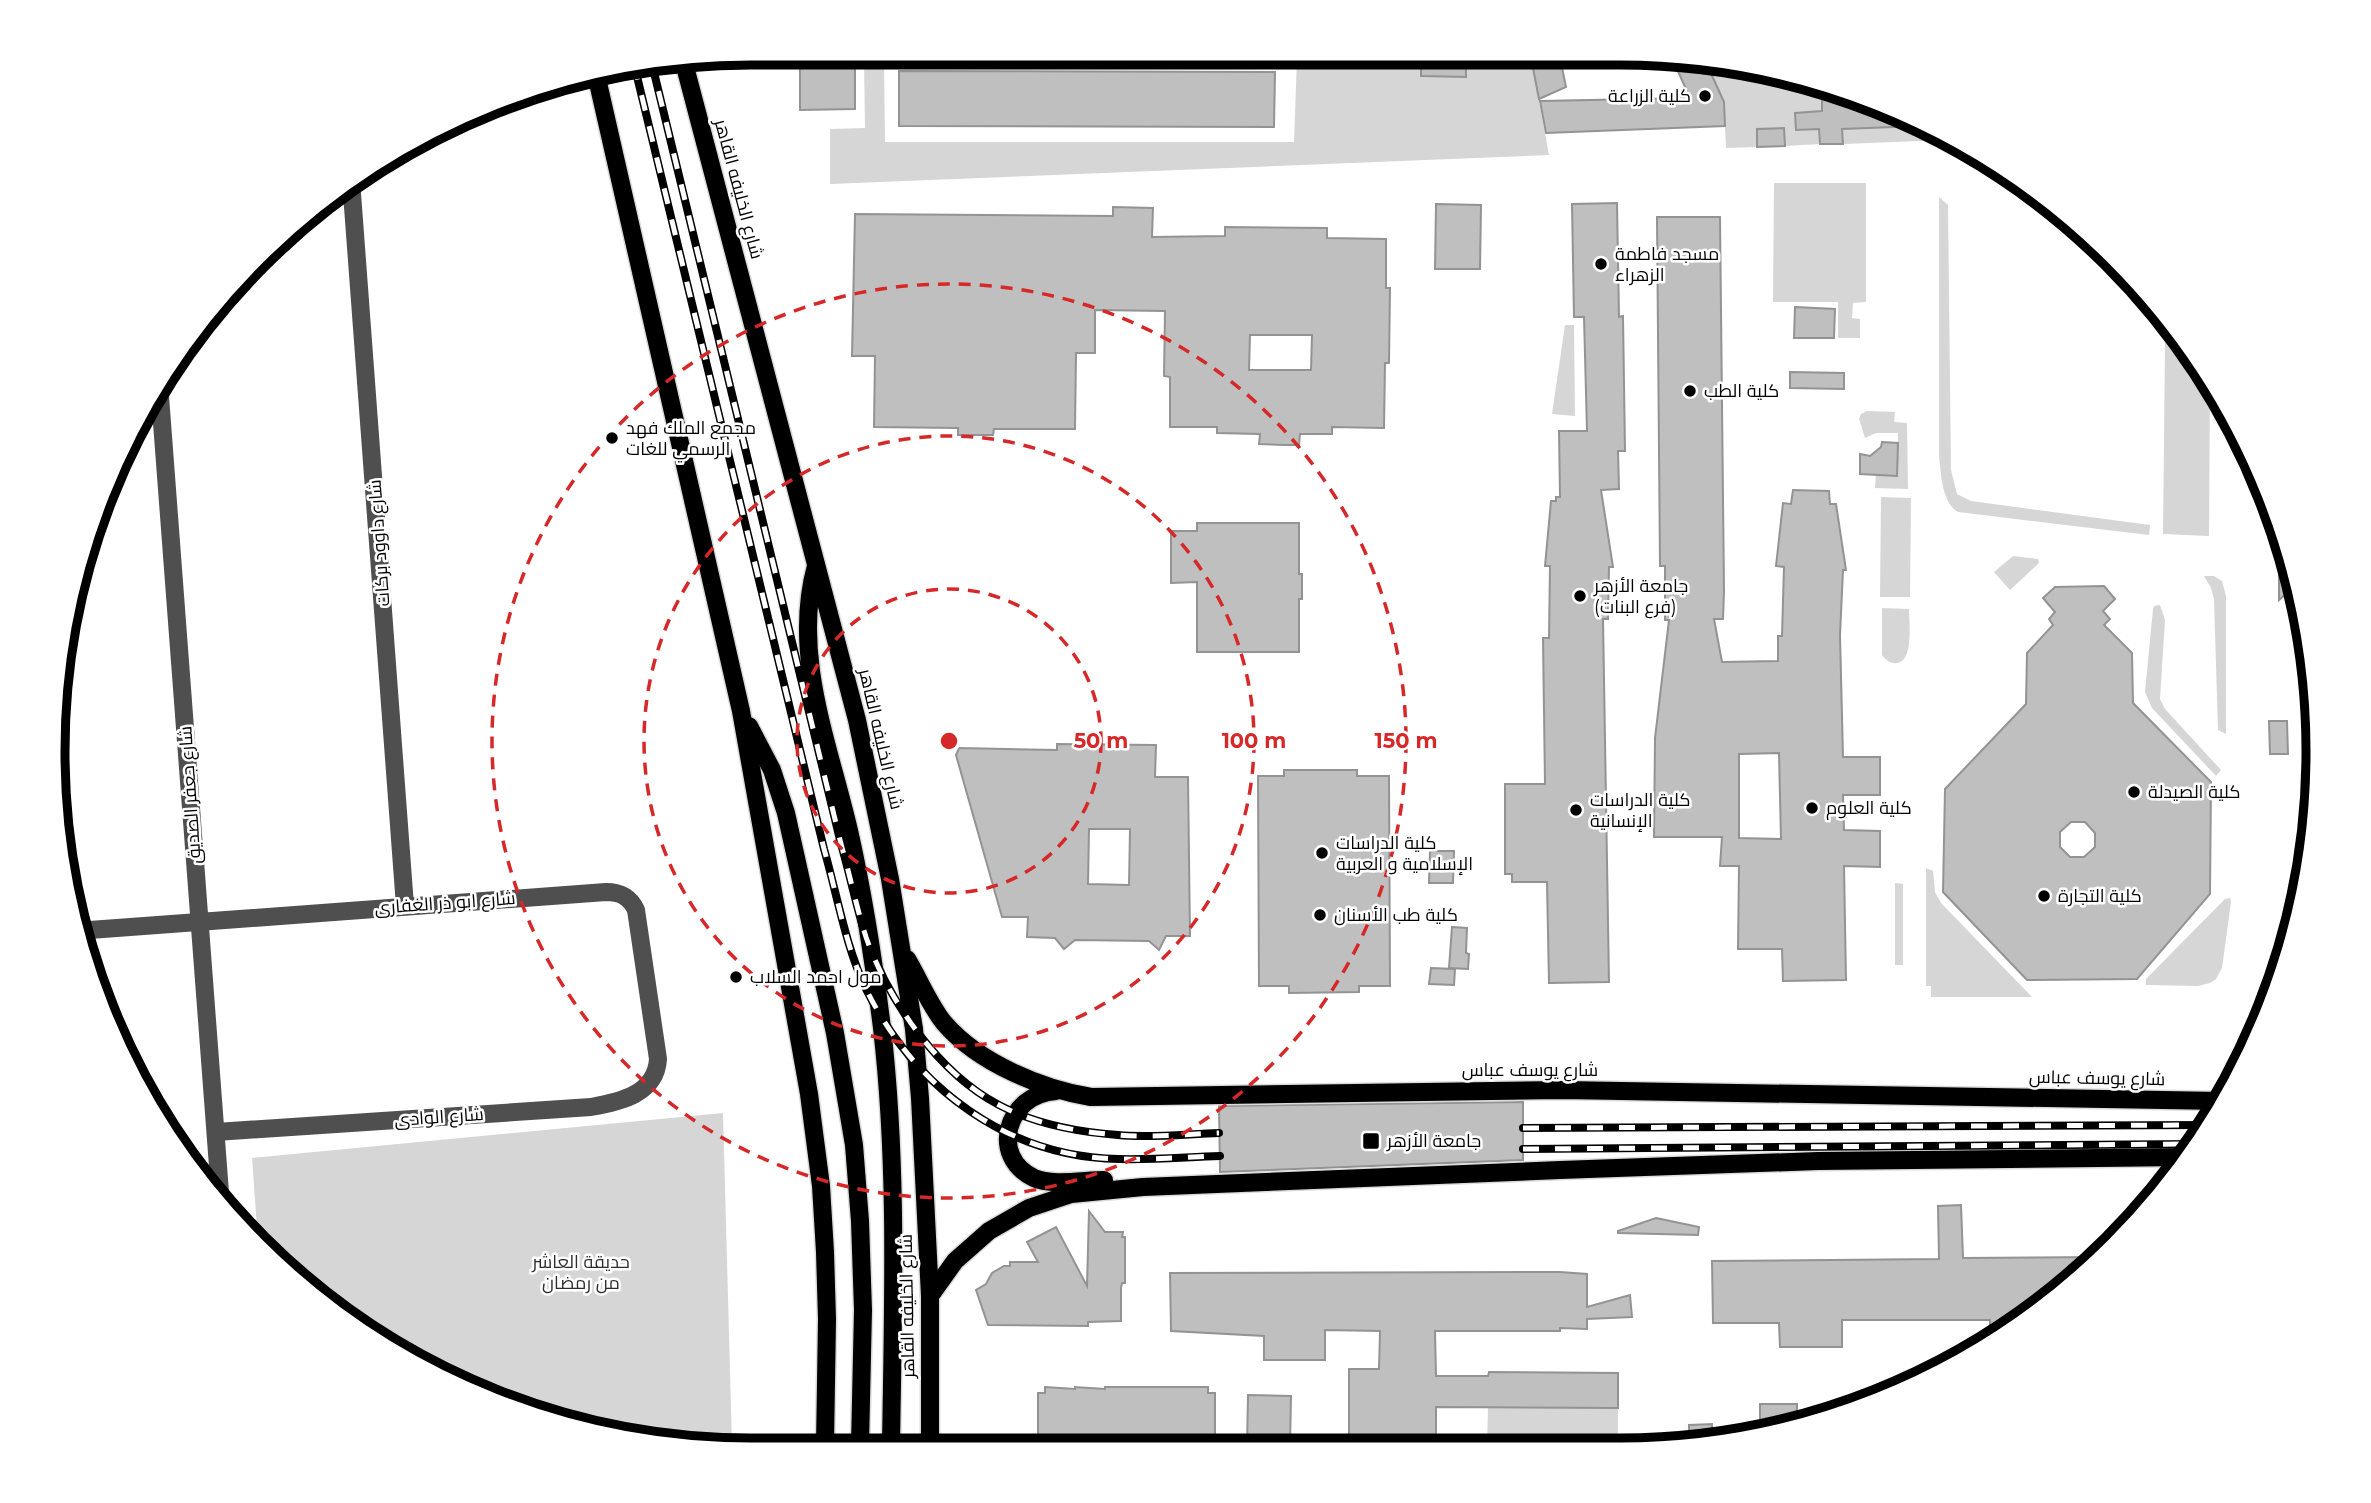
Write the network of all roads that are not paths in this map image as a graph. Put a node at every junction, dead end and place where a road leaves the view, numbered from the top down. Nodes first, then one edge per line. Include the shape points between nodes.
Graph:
1 (686, 68) edge
2 (598, 83) edge
3 (352, 193) edge
4 (160, 402) edge
5 (817, 565) junction
6 (741, 710) junction
7 (405, 906) junction
8 (199, 922) junction
9 (88, 930) edge
10 (902, 950) junction
11 (653, 1078) joint
12 (1066, 1093) junction
13 (2210, 1101) edge
14 (216, 1132) junction
15 (2173, 1157) edge
16 (220, 1185) edge
17 (1143, 1187) junction
18 (930, 1296) junction
19 (825, 1438) edge
20 (860, 1438) edge
21 (891, 1438) edge
22 (930, 1438) edge

1 - 5 main road, شارع الخليفه القاهر
2 - 6 main road
3 - 7 street, شارع داوود بركات
4 - 8 street, شارع جعفر الصديق
5 - 10 main road, شارع الخليفه القاهر via 875,799
5 - 21 main road via 807,612 809,657 862,897 888,1095 893,1247
6 - 19 main road via 821,1186 827,1292
6 - 20 main road via 772,770 786,813 846,1089 860,1221
7 - 8 street, شارع ابو ذر الغفارى
7 - 11 street, شارع ابو ذر الغفارى via 606,892 628,898 636,910 658,1059
8 - 9 street, شارع ابو ذر الغفارى
8 - 14 street, شارع جعفر الصديق
10 - 12 main road, شارع يوسف عباس via 944,1023 1014,1073
10 - 18 main road, شارع الخليفه القاهر via 920,1098
11 - 14 street, شارع الوادى via 623,1100 591,1107
12 - 13 main road, شارع يوسف عباس via 1118,1098 1563,1090
12 - 17 main road via 1035,1095 1018,1108 1008,1139 1019,1166 1044,1181 1114,1180
14 - 16 street, شارع جعفر الصديق
15 - 17 main road via 1818,1161
17 - 18 main road via 1071,1194 1028,1208 989,1231 955,1261
18 - 22 main road, شارع الخليفه القاهر

